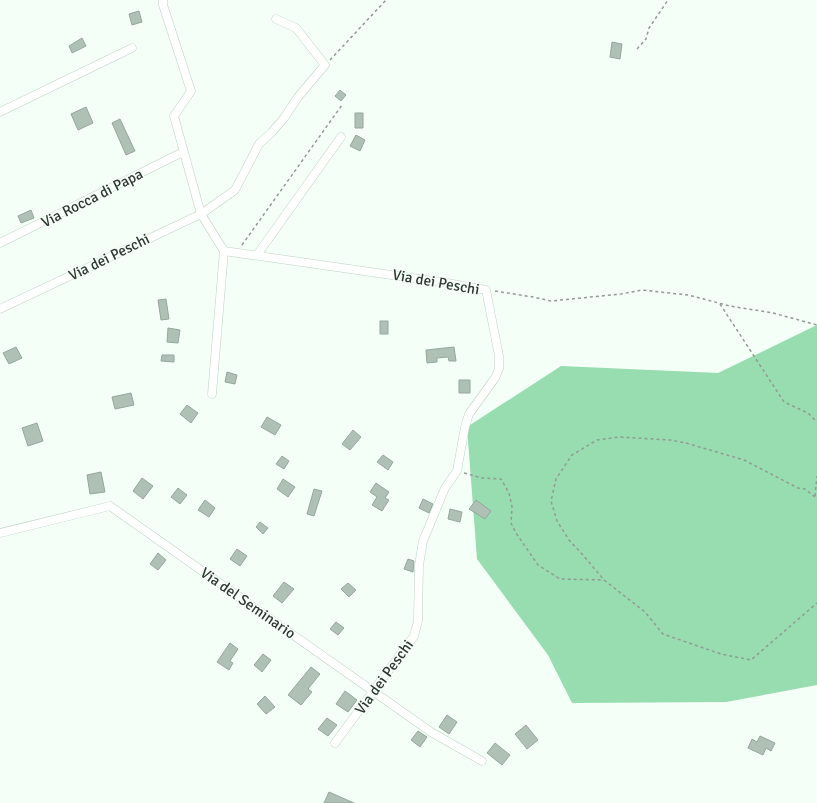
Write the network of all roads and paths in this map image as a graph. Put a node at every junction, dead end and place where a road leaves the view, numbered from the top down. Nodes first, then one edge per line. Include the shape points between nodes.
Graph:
1 (162, 0) edge
2 (386, 0) edge
3 (668, 0) edge
4 (276, 19) dead end
5 (132, 48) dead end
6 (637, 49) dead end
7 (325, 65) junction
8 (342, 105) dead end
9 (0, 112) edge
10 (341, 137) dead end
11 (184, 152) junction
12 (201, 214) junction
13 (0, 243) edge
14 (224, 251) junction
15 (237, 252) junction
16 (257, 255) junction
17 (486, 290) junction
18 (720, 304) junction
19 (0, 310) edge
20 (817, 325) edge
21 (212, 394) dead end
22 (817, 422) edge
23 (457, 471) junction
24 (817, 476) edge
25 (816, 497) edge
26 (0, 533) edge
27 (604, 580) junction
28 (817, 603) edge
29 (373, 691) junction
30 (335, 743) dead end
31 (482, 761) dead end

1 - 11 street via 191,91 174,116
2 - 7 path
3 - 6 path via 649,28 646,39
4 - 7 street via 296,28
5 - 9 street
7 - 12 street, Via dei Peschi via 284,118 260,144 235,190
8 - 15 path
10 - 16 street
11 - 12 street
11 - 13 street, Via Rocca di Papa
12 - 14 street
12 - 19 street, Via dei Peschi
14 - 15 street, Via dei Peschi
14 - 21 street
15 - 16 street, Via dei Peschi
16 - 17 street, Via dei Peschi
17 - 18 path via 551,301 642,290 688,295
17 - 23 street, Via dei Peschi via 499,356 499,369 469,414
18 - 20 path via 773,313
18 - 22 path via 784,402 808,413
23 - 27 path via 482,478 501,479 509,493 512,507 511,523 538,565 560,579
23 - 29 street, Via dei Peschi via 445,488 423,541 419,565 418,621 414,636
24 - 25 path
25 - 27 path via 805,489 798,488 744,460 686,443 619,437 597,440 572,455 556,479 551,501 557,521 569,540
26 - 29 street, Via del Seminario via 110,506
27 - 28 path via 645,612 663,634 721,654 751,660
29 - 30 street, Via dei Peschi
29 - 31 street, Via del Seminario via 431,732

